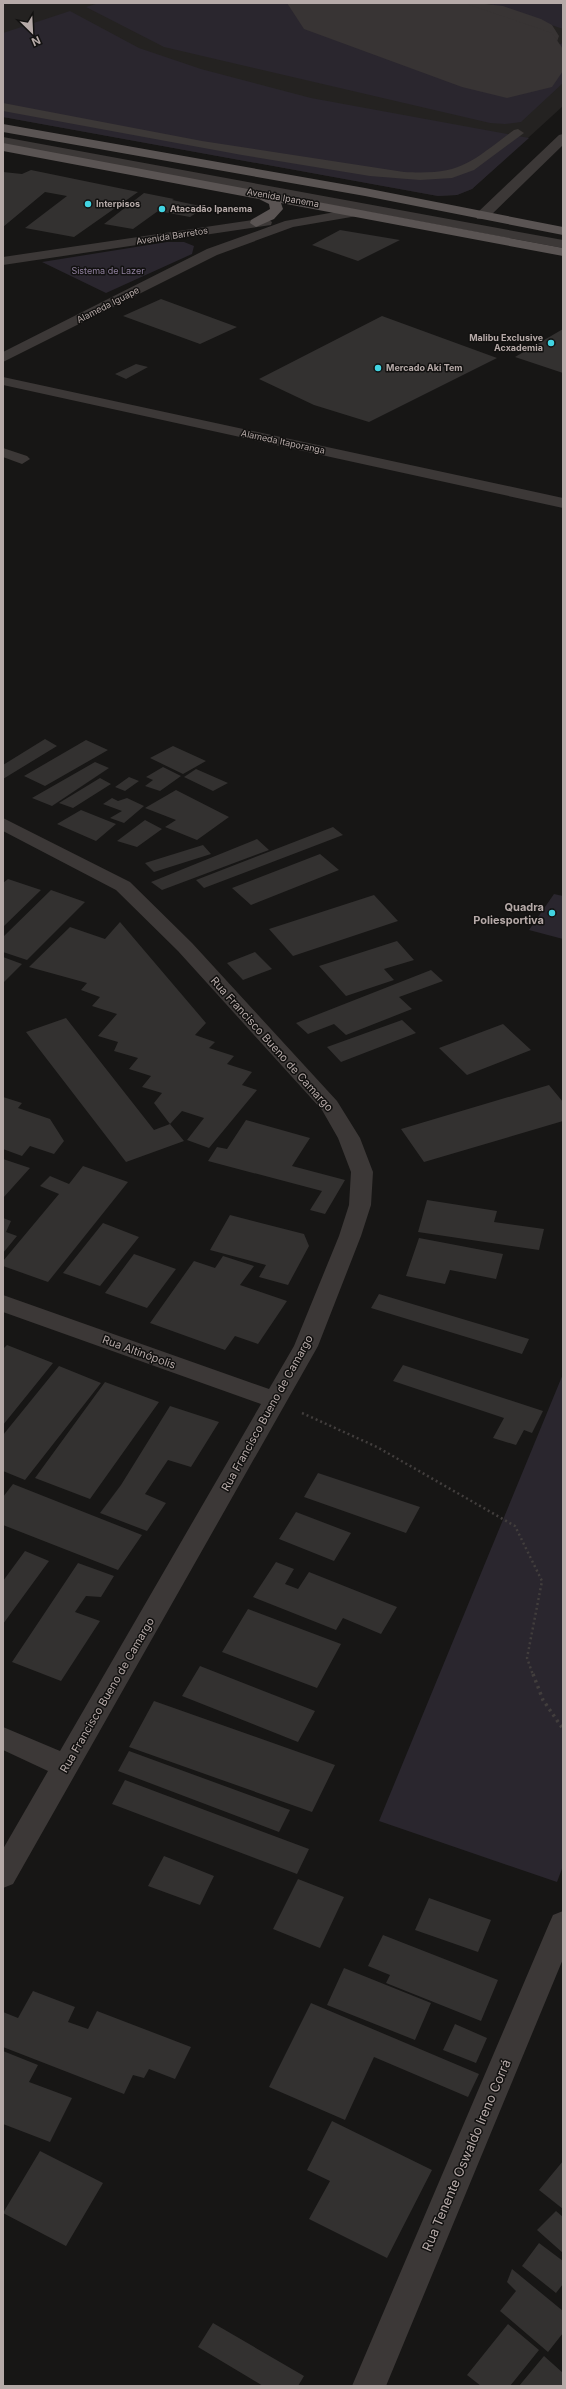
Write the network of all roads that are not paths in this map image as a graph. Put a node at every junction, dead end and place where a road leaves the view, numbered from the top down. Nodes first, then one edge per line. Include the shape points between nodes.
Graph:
1 (3, 107) edge
2 (3, 128) edge
3 (518, 133) dead end
4 (3, 134) edge
5 (563, 138) edge
6 (3, 140) edge
7 (3, 147) edge
8 (259, 194) junction
9 (378, 203) junction
10 (420, 203) junction
11 (340, 208) junction
12 (356, 209) junction
13 (482, 216) junction
14 (256, 223) junction
15 (563, 231) edge
16 (178, 236) junction
17 (563, 237) edge
18 (563, 244) edge
19 (212, 252) junction
20 (563, 252) edge
21 (3, 254) edge
22 (23, 258) junction
23 (3, 261) edge
24 (3, 358) edge
25 (3, 381) edge
26 (3, 452) edge
27 (22, 460) dead end
28 (563, 503) edge
29 (3, 824) edge
30 (3, 1303) edge
31 (275, 1400) junction
32 (3, 1738) edge
33 (66, 1766) junction
34 (3, 1875) edge
35 (563, 1924) edge
36 (369, 2386) edge

1 - 3 street via 264,156 395,174 452,174 471,167
2 - 10 main road, Avenida Ipanema
4 - 9 street
5 - 13 street
6 - 12 street
7 - 8 main road, Avenida Ipanema
8 - 11 main road, Avenida Ipanema
8 - 14 main road via 271,199 277,209 274,215
9 - 10 main road
9 - 12 main road
9 - 17 street
10 - 13 main road, Avenida Ipanema
11 - 12 main road, Avenida Ipanema
11 - 14 street, Avenida Barretos
12 - 18 street
12 - 19 street, Alameda Iguape via 290,224
12 - 20 main road, Avenida Ipanema
13 - 15 main road, Avenida Ipanema
14 - 16 street, Avenida Barretos
16 - 19 street via 208,243 213,246
16 - 22 street, Avenida Barretos
19 - 24 street, Alameda Iguape
21 - 22 street
22 - 23 street, Avenida Barretos
25 - 28 street, Alameda Itaporanga
26 - 27 street
29 - 31 street, Rua Francisco Bueno de Camargo via 123,886 185,947 330,1106 350,1138 362,1172 360,1205 306,1346
30 - 31 street, Rua Altinópolis
31 - 33 street, Rua Francisco Bueno de Camargo
32 - 33 street
33 - 34 street, Rua Francisco Bueno de Camargo
35 - 36 street, Rua Tenente Oswaldo Ireno Corrá

